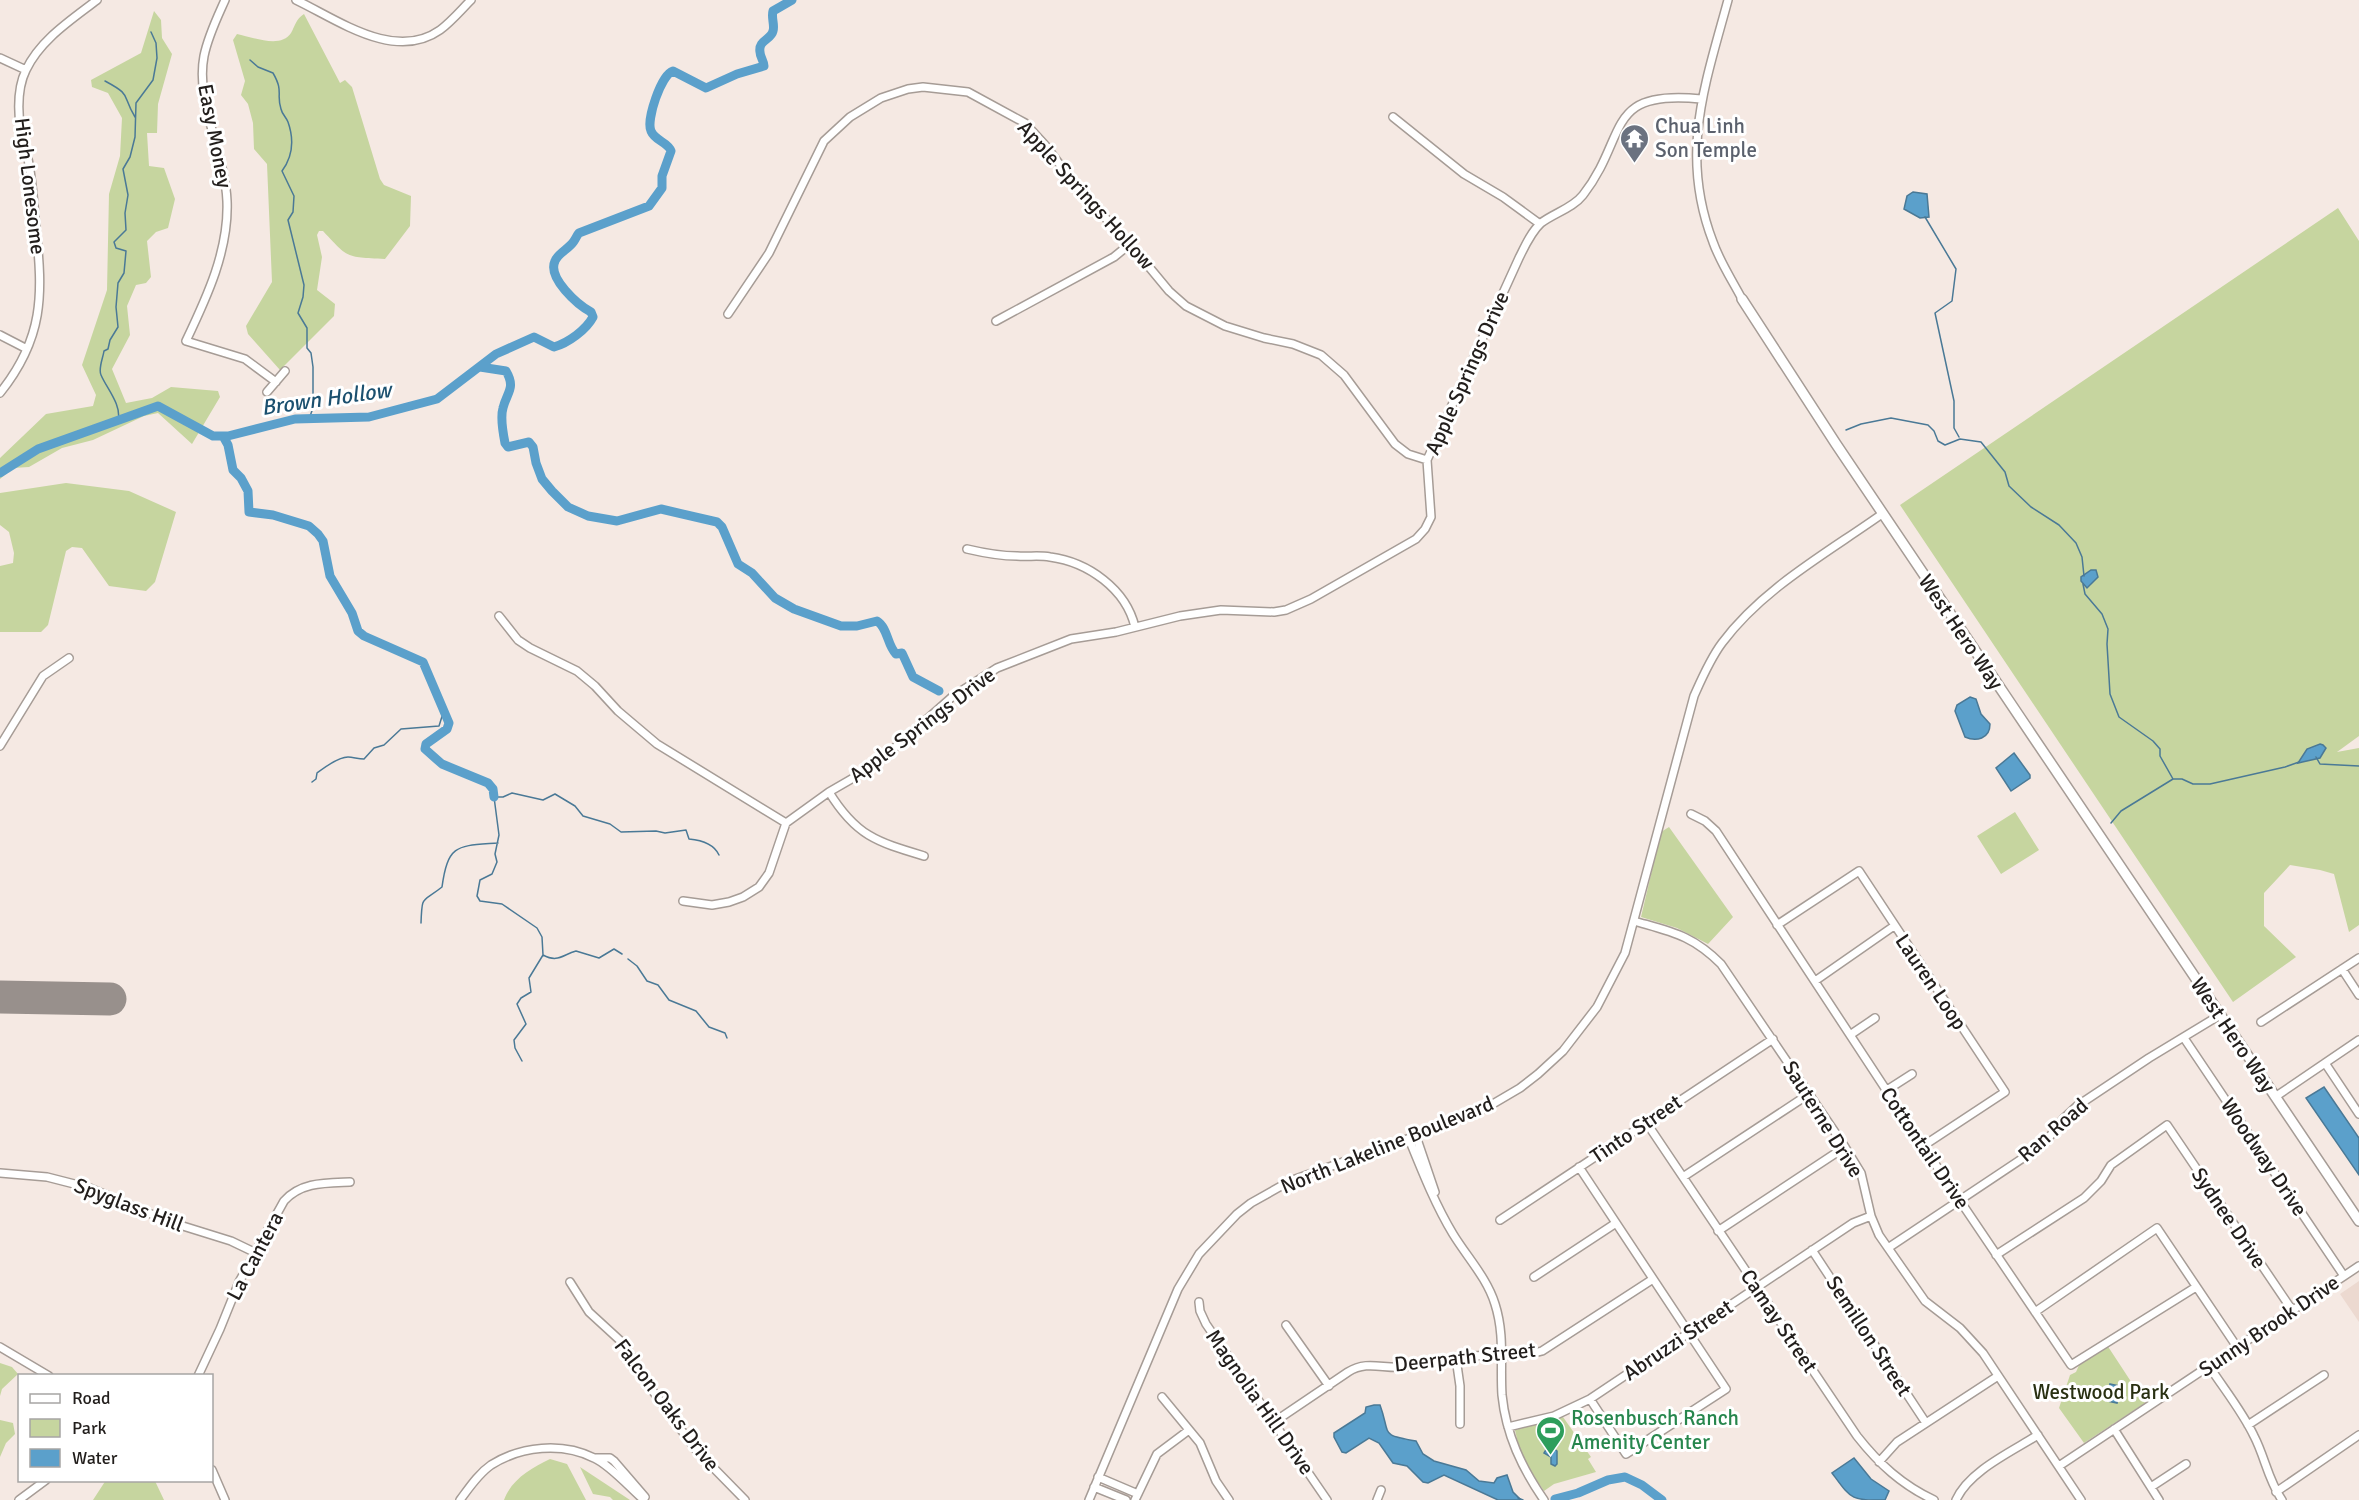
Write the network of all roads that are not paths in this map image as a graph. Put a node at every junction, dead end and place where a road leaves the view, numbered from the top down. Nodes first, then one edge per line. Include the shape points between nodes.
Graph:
1 (97, 0) edge
2 (225, 0) edge
3 (296, 0) edge
4 (471, 0) edge
5 (1728, 0) edge
6 (0, 58) edge
7 (26, 70) junction
8 (1701, 99) junction
9 (1393, 117) dead end
10 (1540, 224) junction
11 (1130, 244) junction
12 (1742, 299) joint
13 (728, 314) dead end
14 (996, 321) dead end
15 (0, 335) edge
16 (27, 349) junction
17 (285, 371) dead end
18 (276, 382) junction
19 (0, 393) edge
20 (267, 393) dead end
21 (1427, 460) junction
22 (1882, 514) junction
23 (967, 549) dead end
24 (499, 616) dead end
25 (1135, 627) junction
26 (69, 658) dead end
27 (0, 746) edge
28 (829, 792) junction
29 (1691, 814) dead end
30 (786, 823) junction
31 (924, 856) dead end
32 (683, 901) dead end
33 (1634, 921) junction
34 (1777, 925) junction
35 (1894, 926) junction
36 (2359, 958) edge
37 (2342, 969) junction
38 (1815, 981) junction
39 (2359, 995) edge
40 (2220, 1015) junction
41 (1875, 1018) dead end
42 (2261, 1022) dead end
43 (1850, 1035) junction
44 (2184, 1038) junction
45 (1773, 1039) junction
46 (2359, 1040) edge
47 (2325, 1063) junction
48 (1912, 1074) dead end
49 (1887, 1090) junction
50 (1809, 1094) junction
51 (2275, 1097) junction
52 (2359, 1114) edge
53 (1646, 1122) junction
54 (1416, 1136) junction
55 (1409, 1139) junction
56 (1923, 1146) junction
57 (1845, 1147) junction
58 (1579, 1167) junction
59 (0, 1173) edge
60 (1683, 1177) junction
61 (350, 1182) dead end
62 (1437, 1200) junction
63 (1959, 1200) junction
64 (1871, 1216) junction
65 (1500, 1221) dead end
66 (2359, 1221) edge
67 (1616, 1223) junction
68 (1718, 1232) junction
69 (1888, 1248) junction
70 (1812, 1250) junction
71 (254, 1252) junction
72 (1996, 1255) junction
73 (2359, 1266) edge
74 (2344, 1276) junction
75 (1534, 1277) dead end
76 (1653, 1279) junction
77 (570, 1282) dead end
78 (2196, 1287) junction
79 (1756, 1288) junction
80 (1199, 1302) dead end
81 (2292, 1310) junction
82 (2035, 1312) junction
83 (1286, 1325) dead end
84 (1689, 1333) junction
85 (0, 1347) edge
86 (2237, 1347) junction
87 (1503, 1356) junction
88 (1456, 1358) junction
89 (2209, 1366) junction
90 (46, 1374) edge
91 (199, 1374) edge
92 (2324, 1375) dead end
93 (1998, 1376) junction
94 (1329, 1386) junction
95 (1162, 1397) dead end
96 (1590, 1399) junction
97 (1274, 1422) junction
98 (1926, 1423) junction
99 (1460, 1424) dead end
100 (2248, 1425) junction
101 (1508, 1427) junction
102 (2114, 1429) junction
103 (1189, 1430) junction
104 (2038, 1435) junction
105 (2359, 1435) edge
106 (1878, 1462) junction
107 (2186, 1464) dead end
108 (2059, 1466) junction
109 (213, 1472) edge
110 (1098, 1477) junction
111 (43, 1482) edge
112 (1094, 1487) junction
113 (2151, 1488) junction
114 (1381, 1490) dead end
115 (2276, 1492) junction
116 (1137, 1497) edge
117 (19, 1500) edge
118 (225, 1500) edge
119 (460, 1500) edge
120 (646, 1500) edge
121 (745, 1500) edge
122 (1089, 1500) edge
123 (1126, 1500) edge
124 (1229, 1500) edge
125 (1327, 1500) edge
126 (1377, 1500) edge
127 (1544, 1500) edge
128 (1934, 1500) edge
129 (1956, 1500) edge
130 (2081, 1500) edge
131 (2159, 1500) edge
132 (2282, 1500) edge

1 - 7 street, High Lonesome via 62,27
2 - 18 street, Easy Money via 209,38 203,76 225,178 227,217 218,262 186,341 245,359
3 - 4 street via 378,39 402,42 424,38 441,29
5 - 8 street, West Hero Way
6 - 7 street
7 - 16 street, High Lonesome via 19,97 21,133 29,162 40,269 40,308
8 - 10 street, Apple Springs Drive via 1668,97 1638,105 1619,124 1600,169 1581,197
8 - 12 street, West Hero Way via 1696,141 1701,201 1713,243
9 - 10 street via 1473,181
10 - 21 street, Apple Springs Drive via 1519,258
11 - 13 street, Apple Springs Hollow via 1019,119 968,92 908,89 880,98 850,117 824,141 769,253
11 - 14 street via 1114,257
11 - 21 street, Apple Springs Hollow via 1169,291 1193,311 1225,326 1293,344 1326,359 1344,375 1395,444 1408,454
12 - 22 main road, West Hero Way
15 - 16 street
16 - 19 street, High Lonesome
17 - 18 street
18 - 20 street
21 - 25 street, Apple Springs Drive via 1431,517 1416,539 1298,606 1274,612 1218,610
22 - 33 street, North Lakeline Boulevard via 1762,599 1716,653 1694,696
22 - 40 main road, West Hero Way
23 - 25 street via 997,555 1048,556 1082,567 1120,594
24 - 30 street via 518,640 577,671 657,744
25 - 28 street, Apple Springs Drive via 1071,639 982,676 874,766
26 - 27 street via 43,676
28 - 30 street, Apple Springs Drive
28 - 31 street via 862,832 882,843
29 - 34 street, Cottontail Drive via 1716,831
30 - 32 street via 769,873 759,887 729,902
33 - 45 street, Sauterne Drive via 1681,934 1708,951
33 - 54 street, North Lakeline Boulevard via 1625,953 1597,1007 1563,1051 1520,1088 1486,1108
34 - 35 street, Lauren Loop via 1859,871
34 - 38 street, Cottontail Drive
35 - 38 street
35 - 56 street, Lauren Loop via 2005,1092
36 - 37 street
37 - 39 street
37 - 42 street
38 - 43 street, Cottontail Drive
40 - 44 street, Ran Road
40 - 51 main road, West Hero Way
41 - 43 street
43 - 49 street, Cottontail Drive
44 - 63 street, Ran Road via 2077,1106 2044,1144
44 - 74 street, Woodway Drive
45 - 50 street, Sauterne Drive
45 - 53 street, Tinto Street
46 - 47 street
47 - 51 street
47 - 52 street
48 - 49 street
49 - 56 street, Cottontail Drive
50 - 57 street, Sauterne Drive
50 - 60 street
51 - 66 main road, West Hero Way
53 - 58 street, Tinto Street
53 - 60 street, Camay Street
54 - 55 street, North Lakeline Boulevard
54 - 62 street
55 - 62 street
55 - 110 street, North Lakeline Boulevard via 1290,1181 1237,1214 1210,1241 1178,1289
56 - 63 street, Cottontail Drive
57 - 64 street, Sauterne Drive via 1861,1173
57 - 68 street
58 - 65 street, Tinto Street
58 - 67 street
59 - 71 street, Spyglass Hill via 47,1177 90,1188
60 - 68 street, Camay Street
61 - 71 street, La Cantera via 322,1183 294,1192 279,1208
62 - 87 street via 1489,1289 1502,1330
63 - 69 street, Ran Road
63 - 72 street, Cottontail Drive
64 - 69 street, Sauterne Drive
64 - 70 street, Abruzzi Street
67 - 75 street
67 - 76 street
68 - 79 street, Camay Street
69 - 93 street, Sauterne Drive via 1925,1301 1960,1328
70 - 79 street, Abruzzi Street
70 - 98 street, Semillon Street
71 - 91 street, La Cantera
72 - 81 street, Sydnee Drive via 2084,1198 2111,1165 2167,1125
72 - 82 street, Cottontail Drive
73 - 74 street, Sunny Brook Drive
74 - 81 street, Sunny Brook Drive
76 - 84 street
76 - 87 street, Deerpath Street via 1542,1351
77 - 121 street, Falcon Oaks Drive via 589,1312 625,1345 647,1383 696,1450
78 - 82 street, Cottontail Drive via 2071,1365
78 - 82 street via 2157,1228
78 - 86 street
79 - 84 street, Abruzzi Street
79 - 106 street, Camay Street
80 - 97 street, Magnolia Hill Drive via 1206,1324
81 - 86 street, Sunny Brook Drive
83 - 94 street
84 - 96 street, Abruzzi Street
84 - 96 street via 1726,1389 1626,1454
85 - 90 street
86 - 89 street, Sunny Brook Drive
87 - 88 street, Deerpath Street
87 - 101 street via 1502,1395
88 - 94 street, Deerpath Street via 1401,1367 1367,1365 1353,1369
88 - 99 street
89 - 100 street
89 - 102 street, Sunny Brook Drive
92 - 100 street
93 - 98 street
93 - 104 street, Sauterne Drive
94 - 97 street, Deerpath Street
95 - 103 street
96 - 101 street, Abruzzi Street via 1554,1416
97 - 125 street, Magnolia Hill Drive
98 - 106 street via 1897,1442
100 - 115 street
101 - 127 street via 1521,1464
102 - 108 street, Sunny Brook Drive
102 - 113 street
103 - 116 street via 1157,1454
103 - 124 street via 1200,1443
104 - 108 street, Sauterne Drive
104 - 129 street via 1973,1476
105 - 115 street
106 - 128 street, Camay Street via 1903,1484
107 - 113 street
108 - 130 street, Sauterne Drive
109 - 118 street
110 - 112 street, North Lakeline Boulevard
110 - 116 street
111 - 117 street
112 - 122 street, North Lakeline Boulevard
112 - 123 street
113 - 131 street
114 - 126 street
115 - 132 street
119 - 120 street via 492,1465 526,1452 560,1448 596,1458

